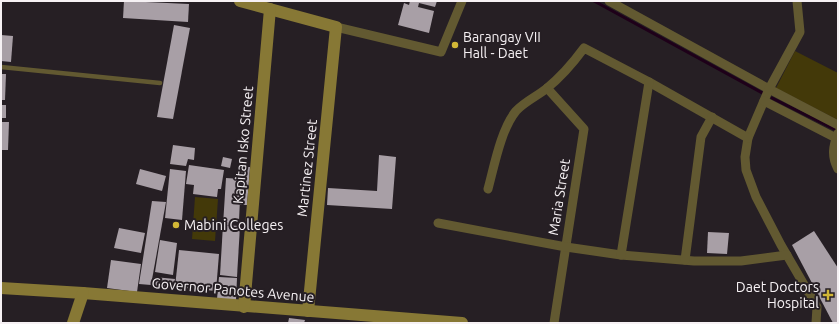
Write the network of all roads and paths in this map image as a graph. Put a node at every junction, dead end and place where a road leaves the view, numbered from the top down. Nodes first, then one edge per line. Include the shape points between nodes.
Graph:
1 (240, 1) edge
2 (462, 1) edge
3 (610, 1) edge
4 (797, 1) edge
5 (270, 9) junction
6 (336, 27) junction
7 (1, 67) edge
8 (649, 82) junction
9 (160, 83) dead end
10 (547, 88) junction
11 (769, 89) junction
12 (764, 101) junction
13 (712, 117) junction
14 (838, 125) edge
15 (837, 135) edge
16 (748, 138) junction
17 (838, 169) edge
18 (488, 189) dead end
19 (438, 223) dead end
20 (566, 247) junction
21 (621, 255) junction
22 (787, 255) junction
23 (685, 260) junction
24 (1, 288) edge
25 (83, 293) junction
26 (244, 306) junction
27 (308, 311) junction
28 (340, 318) edge
29 (73, 323) edge
30 (462, 323) edge
31 (554, 323) edge
32 (816, 323) edge

1 - 5 street
2 - 6 street via 441,52
3 - 11 street
4 - 11 street via 800,32
5 - 6 street
5 - 26 street, Kapitan Isko Street
6 - 27 street, Martinez Street
7 - 9 lane
8 - 10 street via 584,48 570,67
8 - 13 street
8 - 21 street
10 - 18 street via 516,111 500,143
10 - 20 street, Maria Street via 584,129
11 - 12 street
11 - 14 street
12 - 15 street
12 - 16 street
13 - 16 street
13 - 23 street via 701,137
15 - 17 street via 832,152
16 - 22 street via 745,157 750,182
19 - 20 street
20 - 21 street
20 - 31 street, Maria Street
21 - 23 street
22 - 23 street via 741,261
22 - 32 street via 817,307
24 - 25 street, Governor Panotes Avenue
25 - 26 street, Governor Panotes Avenue
25 - 29 street
26 - 27 street, Governor Panotes Avenue
27 - 28 street, Governor Panotes Avenue
28 - 30 street, Governor Panotes Avenue

